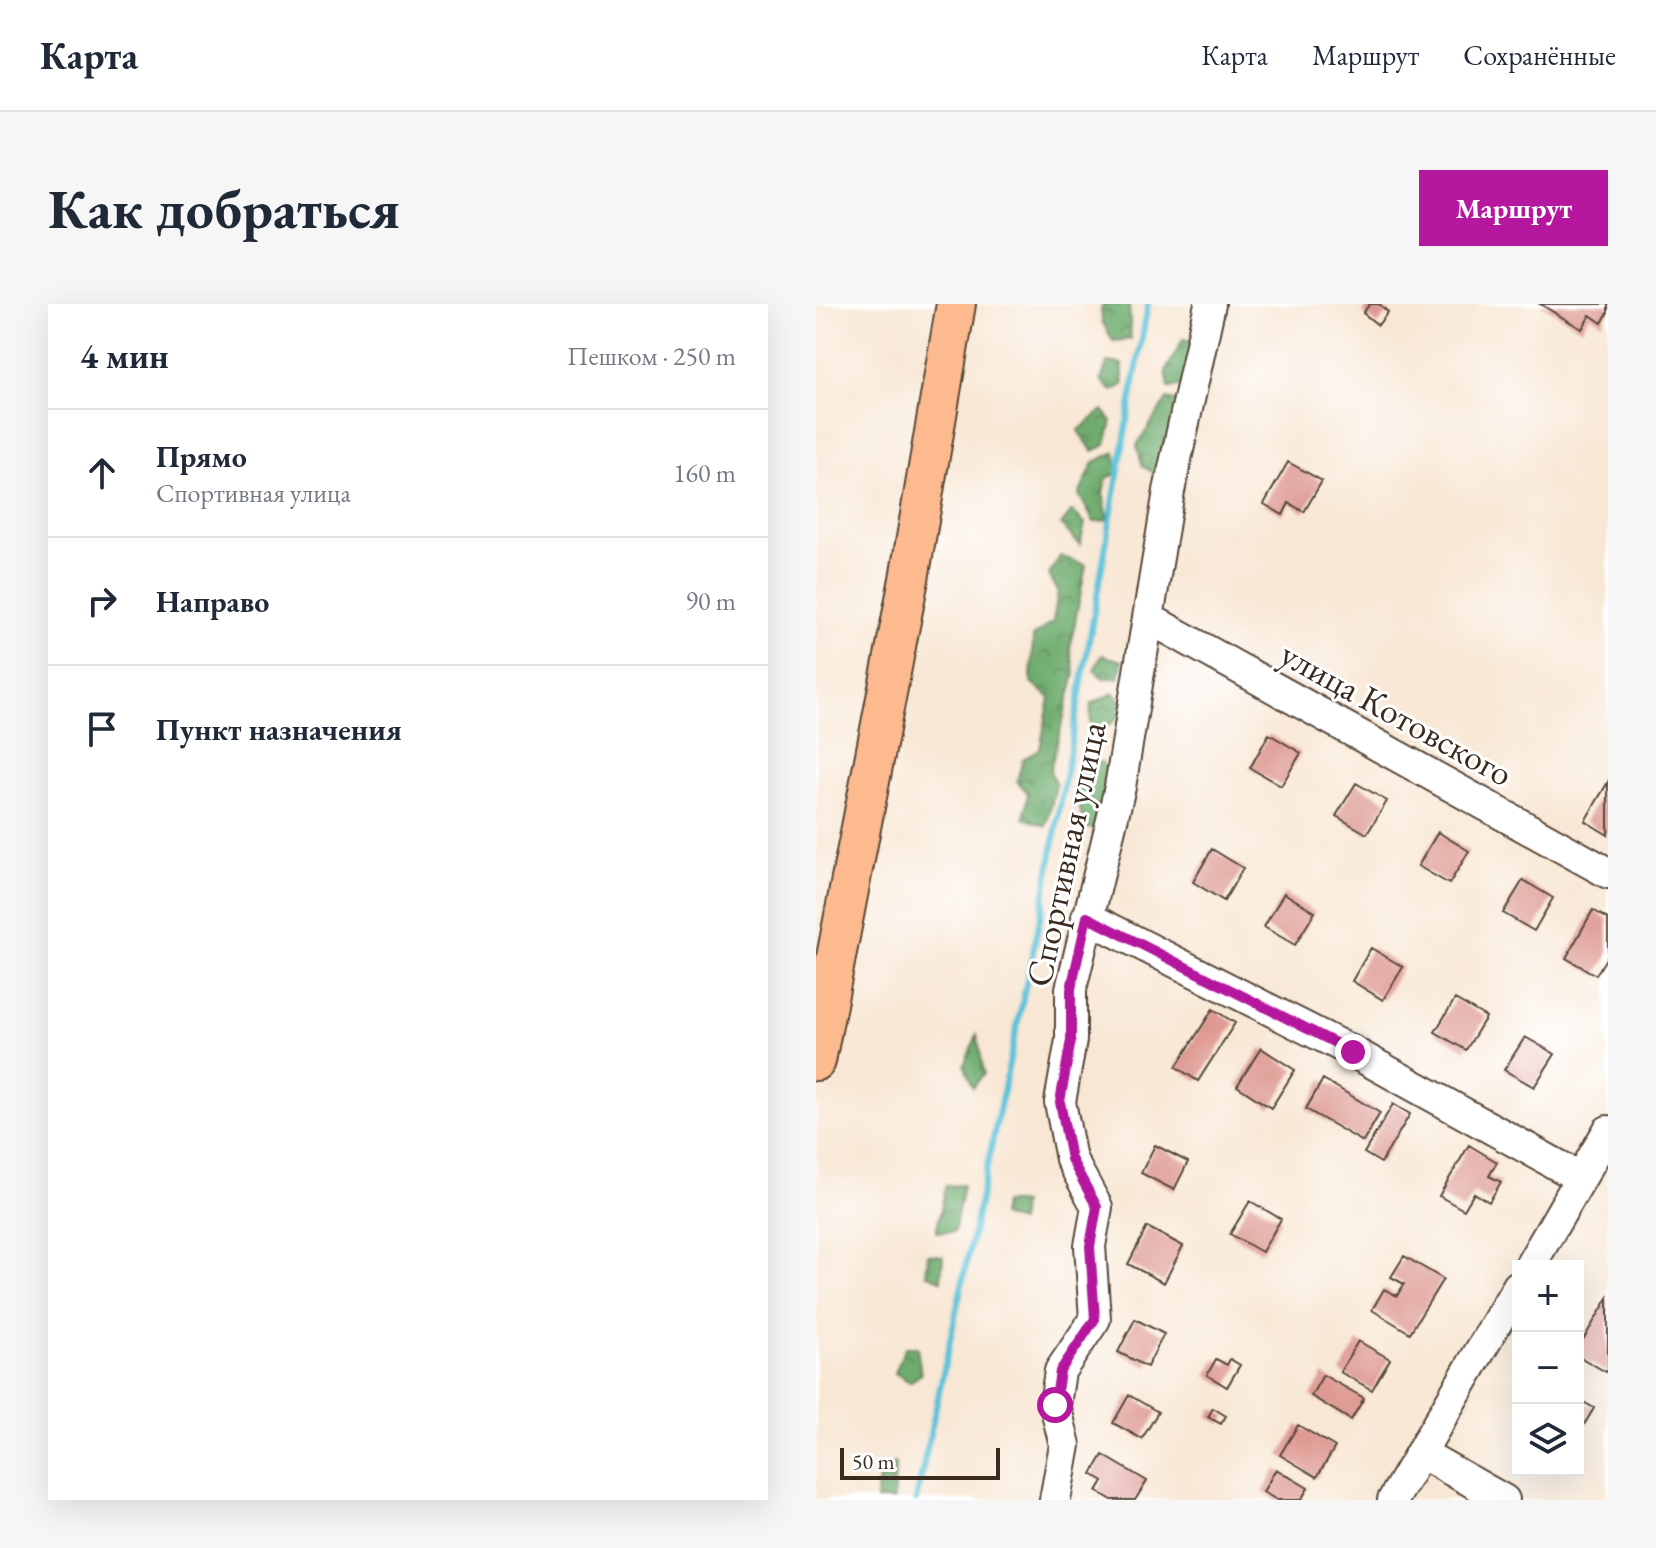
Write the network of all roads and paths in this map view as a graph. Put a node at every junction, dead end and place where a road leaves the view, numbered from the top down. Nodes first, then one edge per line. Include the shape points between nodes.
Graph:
1 (956, 304) edge
2 (1210, 304) edge
3 (1150, 619) junction
4 (1608, 873) edge
5 (1087, 917) junction
6 (816, 1061) edge
7 (1608, 1131) edge
8 (1581, 1178) junction
9 (1533, 1260) edge
10 (1512, 1296) edge
11 (1421, 1453) junction
12 (1055, 1500) edge
13 (1393, 1500) edge
14 (1504, 1500) edge

1 - 6 main road
2 - 3 street, Спортивная улица via 1169,491
3 - 4 street, улица Котовского
3 - 5 street, Спортивная улица via 1120,787
5 - 8 street via 1353,1052
5 - 12 street, Спортивная улица via 1071,989 1071,1040 1060,1102 1071,1159 1097,1207 1090,1246 1095,1319 1060,1371 1055,1405 1065,1445
7 - 8 street
8 - 9 street
10 - 11 street
11 - 13 street
11 - 14 street

